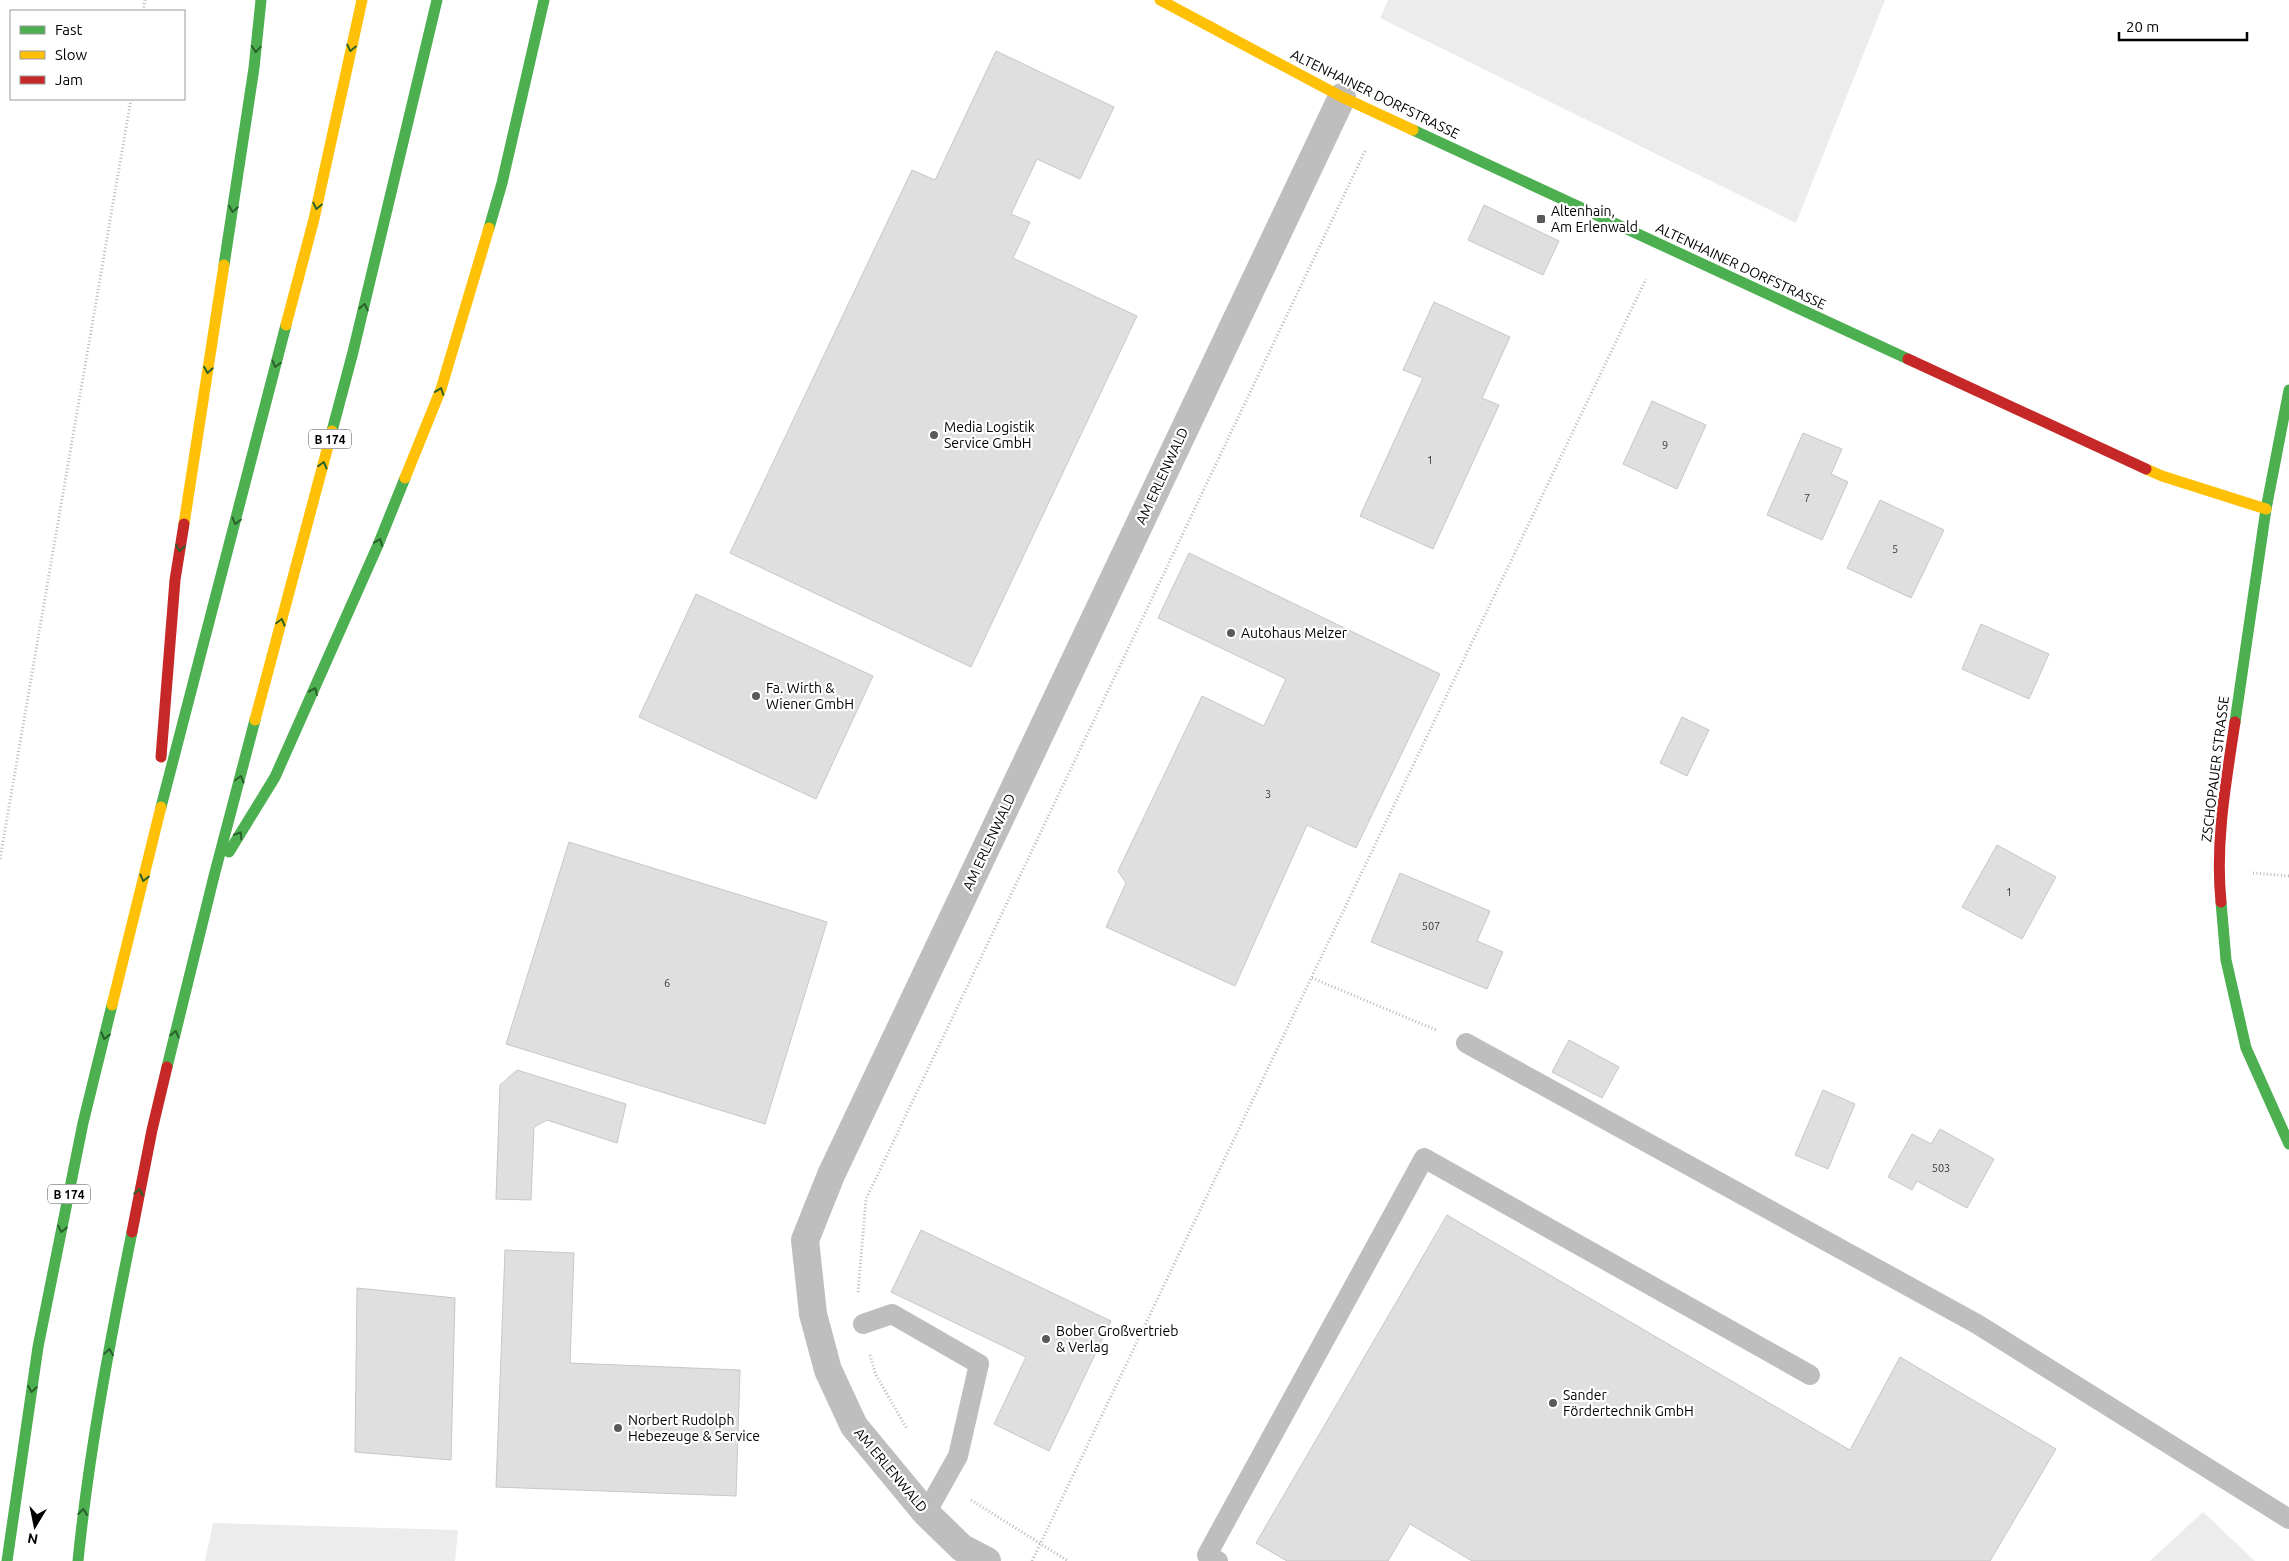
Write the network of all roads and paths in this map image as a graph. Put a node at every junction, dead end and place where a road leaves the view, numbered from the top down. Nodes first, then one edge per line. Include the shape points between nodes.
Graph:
1 (261, 0) edge
2 (362, 0) edge
3 (437, 0) edge
4 (544, 0) edge
5 (1160, 0) edge
6 (1342, 97) junction
7 (130, 100) edge
8 (1382, 116) junction
9 (1662, 246) junction
10 (2289, 390) edge
11 (2266, 509) junction
12 (155, 831) junction
13 (0, 859) edge
14 (214, 876) junction
15 (1312, 978) junction
16 (1466, 1043) joint
17 (2289, 1144) edge
18 (863, 1324) junction
19 (1810, 1375) dead end
20 (945, 1479) junction
21 (926, 1513) junction
22 (2289, 1519) edge
23 (1040, 1545) junction
24 (7, 1561) edge
25 (78, 1561) edge
26 (987, 1561) edge
27 (1032, 1561) edge
28 (1068, 1561) edge
29 (1218, 1561) edge

1 -> 12 main road via 254,68 175,580
2 -> 12 main road, B 174 via 314,218
14 -> 3 main road, B 174 via 353,352
14 -> 4 main road via 275,777 378,546 441,389 502,183
5 - 6 main road, ALTENHAINER DORFSTRASSE
6 - 8 main road, ALTENHAINER DORFSTRASSE
6 - 21 street, AM ERLENWALD via 831,1175 805,1240 813,1314 828,1370 854,1426
7 - 13 path
8 - 9 main road, ALTENHAINER DORFSTRASSE
8 - 18 path via 866,1199 858,1287
9 - 11 main road, ALTENHAINER DORFSTRASSE via 2162,476
9 - 15 path
10 - 11 main road, ZSCHOPAUER STRASSE
11 - 17 main road, ZSCHOPAUER STRASSE via 2223,804 2218,871 2226,960 2246,1048
12 -> 24 main road, B 174 via 81,1132 38,1347
25 -> 14 main road, B 174 via 83,1510 115,1315 150,1140
15 - 16 path
15 - 23 path
16 - 22 lane via 1977,1324
18 - 20 path via 876,1375 911,1437
18 - 20 lane via 892,1314 979,1364 958,1456
19 - 29 lane via 1424,1158 1207,1554
20 - 21 lane
20 - 23 path
21 - 26 street, AM ERLENWALD via 962,1548
23 - 27 path
23 - 28 path

